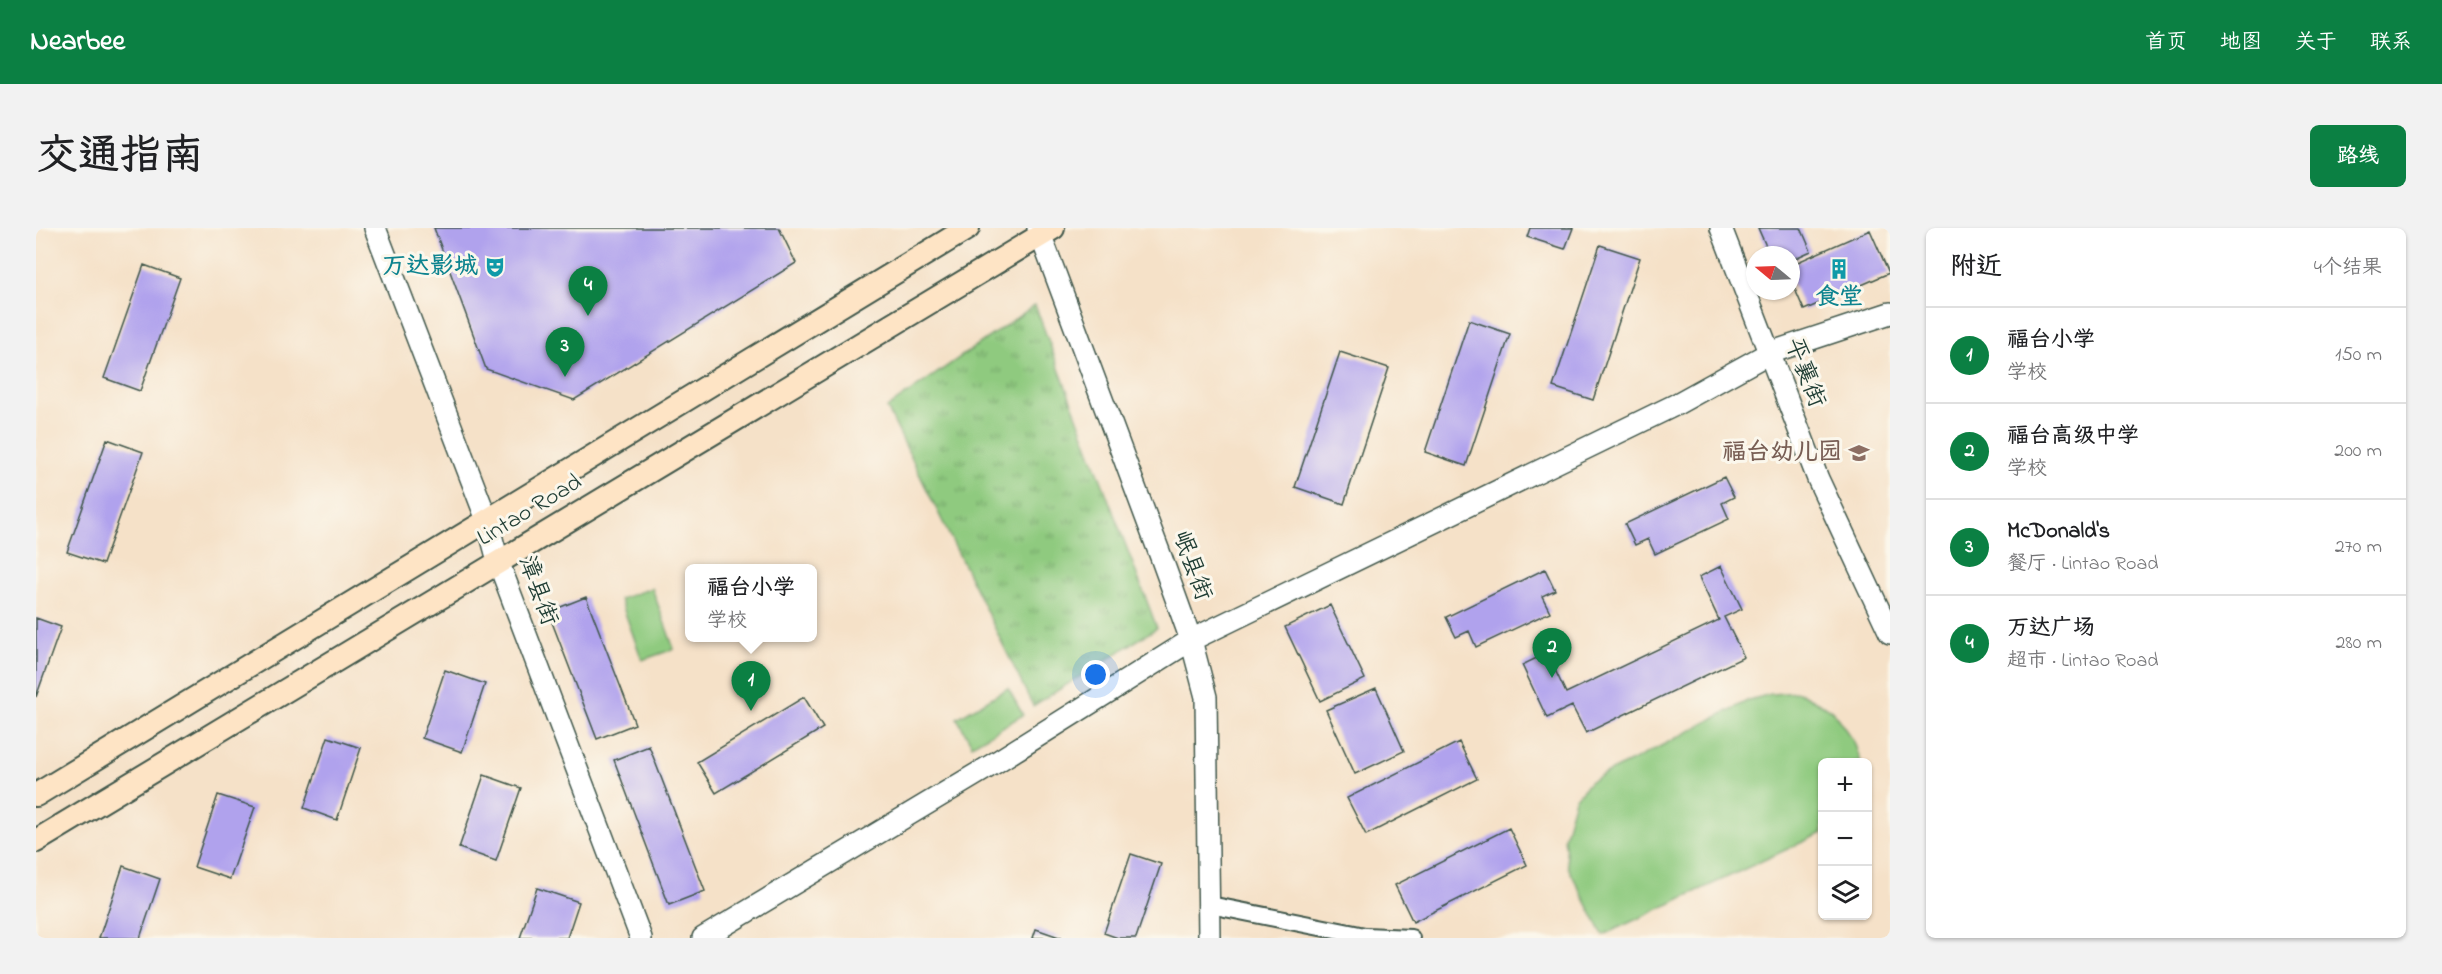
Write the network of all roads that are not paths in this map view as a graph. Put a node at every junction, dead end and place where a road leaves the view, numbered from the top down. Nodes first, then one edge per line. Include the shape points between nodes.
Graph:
1 (375, 228) edge
2 (968, 228) edge
3 (1721, 228) edge
4 (1044, 231) edge
5 (1890, 313) edge
6 (1769, 353) junction
7 (487, 520) junction
8 (498, 561) junction
9 (1890, 633) edge
10 (1191, 640) junction
11 (36, 795) edge
12 (36, 842) edge
13 (1210, 905) junction
14 (641, 938) edge
15 (703, 938) edge
16 (1209, 938) edge
17 (1411, 938) edge

1 - 7 street, 漳县街
2 - 7 main road, Lintao Road
3 - 6 street, 平襄街
4 - 8 main road, Lintao Road
4 - 10 street, 岷县街
5 - 6 street
6 - 9 street, 平襄街 via 1818,479
6 - 10 street via 1675,405
7 - 8 street, 漳县街
7 - 11 main road, Lintao Road
8 - 12 main road, Lintao Road
8 - 14 street, 漳县街
10 - 13 street, 岷县街 via 1206,697
10 - 15 street
13 - 16 street, 岷县街
13 - 17 street via 1365,936

